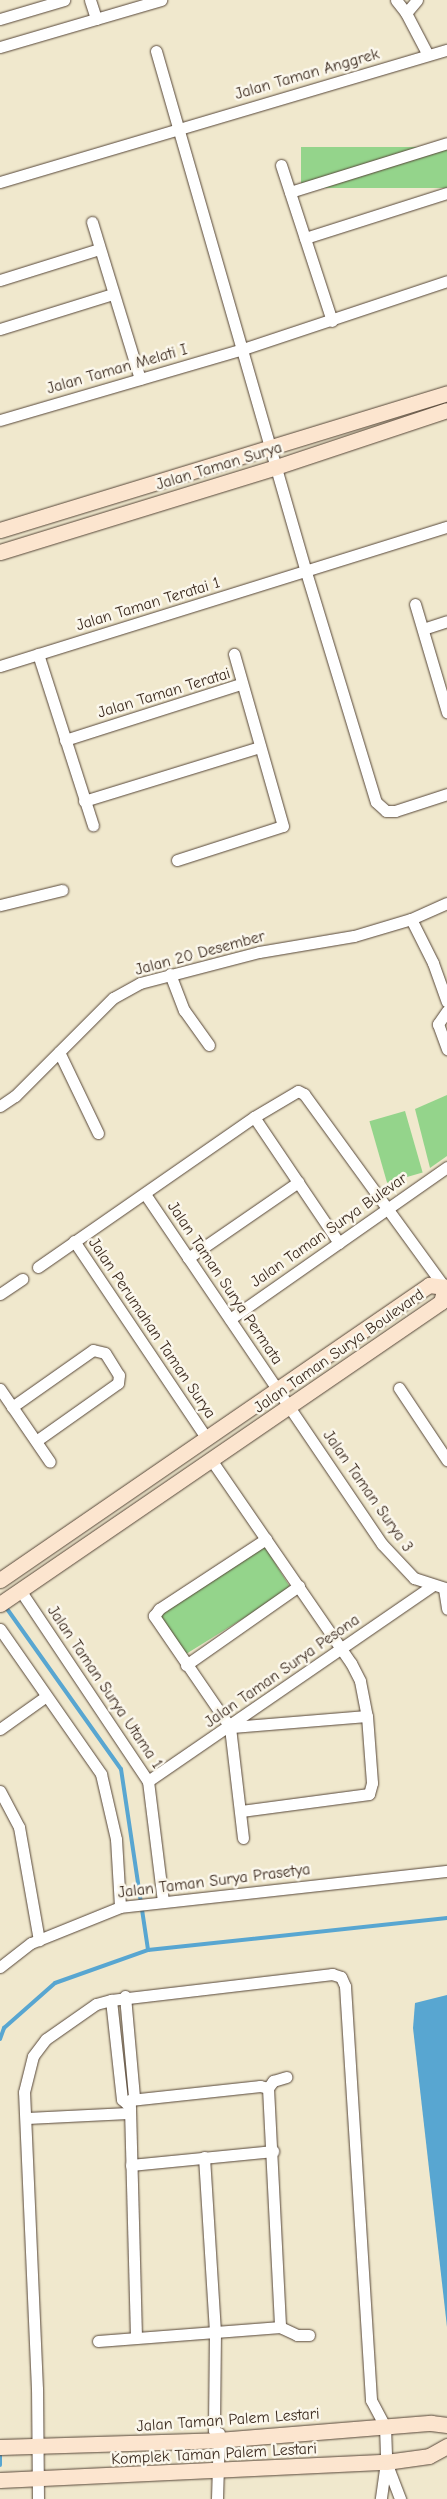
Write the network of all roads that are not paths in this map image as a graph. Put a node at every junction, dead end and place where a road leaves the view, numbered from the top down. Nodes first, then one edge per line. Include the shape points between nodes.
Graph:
1 (64, 0) edge
2 (90, 0) edge
3 (160, 0) edge
4 (396, 0) edge
5 (417, 0) edge
6 (406, 13) junction
7 (95, 18) junction
8 (0, 19) edge
9 (0, 47) edge
10 (447, 50) edge
11 (156, 51) dead end
12 (428, 55) junction
13 (176, 129) junction
14 (447, 143) edge
15 (281, 165) dead end
16 (0, 182) edge
17 (290, 192) junction
18 (447, 193) edge
19 (92, 222) dead end
20 (305, 238) junction
21 (99, 249) junction
22 (0, 280) edge
23 (447, 281) edge
24 (113, 294) junction
25 (332, 321) junction
26 (0, 329) edge
27 (243, 349) junction
28 (140, 379) junction
29 (447, 393) edge
30 (447, 410) edge
31 (0, 420) edge
32 (272, 449) junction
33 (276, 467) junction
34 (447, 527) edge
35 (0, 530) edge
36 (0, 552) edge
37 (306, 572) junction
38 (415, 604) dead end
39 (447, 621) edge
40 (423, 629) junction
41 (38, 654) junction
42 (234, 654) dead end
43 (0, 666) edge
44 (241, 684) junction
45 (446, 707) edge
46 (65, 740) junction
47 (259, 747) junction
48 (447, 794) edge
49 (84, 801) junction
50 (93, 825) dead end
51 (177, 860) dead end
52 (62, 890) dead end
53 (1, 901) edge
54 (447, 903) edge
55 (411, 919) junction
56 (170, 974) junction
57 (447, 1002) edge
58 (447, 1010) edge
59 (209, 1045) dead end
60 (447, 1049) edge
61 (59, 1052) junction
62 (0, 1106) edge
63 (254, 1117) junction
64 (98, 1134) dead end
65 (447, 1167) edge
66 (298, 1182) junction
67 (145, 1194) junction
68 (387, 1209) junction
69 (74, 1241) junction
70 (339, 1243) junction
71 (188, 1258) junction
72 (38, 1267) dead end
73 (22, 1279) dead end
74 (446, 1288) edge
75 (0, 1294) edge
76 (230, 1319) junction
77 (399, 1388) dead end
78 (0, 1389) edge
79 (278, 1390) junction
80 (290, 1406) junction
81 (12, 1407) junction
82 (208, 1439) junction
83 (36, 1441) junction
84 (447, 1460) edge
85 (212, 1461) junction
86 (50, 1462) dead end
87 (266, 1538) junction
88 (2, 1574) edge
89 (299, 1586) junction
90 (432, 1586) junction
91 (446, 1589) edge
92 (16, 1593) junction
93 (0, 1604) edge
94 (447, 1609) edge
95 (0, 1629) edge
96 (343, 1648) junction
97 (186, 1665) junction
98 (45, 1697) junction
99 (367, 1716) junction
100 (230, 1727) junction
101 (0, 1729) edge
102 (148, 1781) junction
103 (0, 1791) edge
104 (241, 1811) junction
105 (244, 1838) dead end
106 (447, 1871) edge
107 (163, 1901) junction
108 (125, 1906) junction
109 (38, 1940) junction
110 (0, 1967) edge
111 (125, 1996) junction
112 (111, 2000) junction
113 (286, 2077) dead end
114 (268, 2088) junction
115 (130, 2105) junction
116 (26, 2118) junction
117 (272, 2151) junction
118 (204, 2157) junction
119 (131, 2165) junction
120 (280, 2326) junction
121 (215, 2332) junction
122 (309, 2334) dead end
123 (136, 2337) junction
124 (98, 2340) dead end
125 (447, 2425) edge
126 (385, 2426) junction
127 (218, 2440) junction
128 (447, 2446) edge
129 (5, 2447) edge
130 (39, 2447) junction
131 (386, 2462) junction
132 (218, 2472) junction
133 (38, 2479) junction
134 (0, 2480) edge
135 (218, 2493) edge
136 (38, 2499) edge
137 (224, 2499) edge
138 (381, 2499) edge
139 (400, 2499) edge

1 - 8 street
2 - 7 street
3 - 7 street
4 - 6 street
5 - 6 street
6 - 12 street
7 - 9 street
10 - 12 street, Jalan Taman Anggrek
11 - 13 street
12 - 13 street, Jalan Taman Anggrek
13 - 16 street, Jalan Taman Anggrek
13 - 27 street
14 - 17 street
15 - 17 street
17 - 20 street
18 - 20 street
19 - 21 street
20 - 25 street
21 - 22 street
21 - 24 street
23 - 25 street
24 - 26 street
24 - 28 street
25 - 27 street
27 - 28 street, Jalan Taman Melati I
27 - 32 street
28 - 31 street, Jalan Taman Melati I
29 - 32 street, Jalan Taman Surya
30 - 33 street, Jalan Taman Surya
32 - 33 street
32 - 35 street, Jalan Taman Surya
33 - 36 street, Jalan Taman Surya
33 - 37 street
34 - 37 street, Jalan Taman Teratai 1
37 - 41 street, Jalan Taman Teratai 1
37 - 48 street via 376,802 386,811 395,811
38 - 40 street
39 - 40 street
40 - 45 street
41 - 43 street, Jalan Taman Teratai 1
41 - 46 street
42 - 44 street
44 - 46 street, Jalan Taman Teratai
44 - 47 street, Jalan Taman Teratai
46 - 49 street
47 - 49 street
47 - 51 street, Jalan Taman Teratai via 282,828
49 - 50 street
52 - 53 street
54 - 55 street, Jalan 20 Desember
55 - 56 street, Jalan 20 Desember via 354,936 259,952
55 - 57 street via 433,963
56 - 59 street via 184,1010
56 - 61 street, Jalan 20 Desember via 140,983 113,998
58 - 60 street via 438,1024
61 - 62 street, Jalan 20 Desember via 15,1096
61 - 64 street
63 - 66 street
63 - 67 street, Jalan Perumahan Taman Surya
63 - 68 street, Jalan Perumahan Taman Surya via 292,1092 304,1094
65 - 68 street, Jalan Taman Surya Bulevar
66 - 70 street
66 - 71 street
67 - 69 street, Jalan Perumahan Taman Surya
67 - 71 street, Jalan Taman Surya Permata
68 - 70 street, Jalan Taman Surya Bulevar
68 - 74 street, Jalan Perumahan Taman Surya
69 - 72 street
69 - 82 street, Jalan Perumahan Taman Surya
70 - 76 street, Jalan Taman Surya Bulevar
71 - 76 street, Jalan Taman Surya Permata
73 - 75 street
74 - 79 street, Jalan Taman Surya Boulevard via 429,1285
74 - 80 street, Jalan Taman Surya Boulevard via 441,1302
76 - 79 street, Jalan Taman Surya Permata
77 - 84 street
78 - 81 street
79 - 80 street, Jalan Taman Surya 3
79 - 82 street, Jalan Taman Surya Boulevard
80 - 85 street, Jalan Taman Surya Boulevard
80 - 90 street, Jalan Taman Surya 3 via 382,1544 406,1572
81 - 83 street
81 - 83 street via 93,1350 105,1352 119,1375 118,1383
82 - 88 street, Jalan Taman Surya Boulevard
83 - 86 street
85 - 87 street
85 - 92 street, Jalan Taman Surya Boulevard
87 - 89 street
87 - 97 street via 154,1611
88 - 92 street, Jalan Taman Surya Utama 1
89 - 96 street
89 - 97 street
90 - 91 street, Jalan Taman Surya 3
90 - 96 street, Jalan Taman Surya Pesona
91 - 94 street
92 - 93 street, Jalan Taman Surya Boulevard
92 - 102 street, Jalan Taman Surya Utama 1
95 - 98 street
96 - 99 street via 360,1680
96 - 100 street, Jalan Taman Surya Pesona
97 - 100 street
98 - 101 street
98 - 108 street via 101,1774 116,1839
99 - 100 street
99 - 104 street via 372,1783 370,1799
100 - 102 street, Jalan Taman Surya Pesona
100 - 104 street
102 - 107 street, Jalan Taman Surya Utama 1
103 - 109 street via 19,1827
104 - 105 street
106 - 107 street, Jalan Taman Surya Prasetya
107 - 108 street, Jalan Taman Surya Prasetya
108 - 109 street, Jalan Taman Surya Prasetya
109 - 110 street, Jalan Taman Surya Prasetya
111 - 112 street
111 - 115 street
111 - 126 street via 332,1974 341,1978 345,1986 371,2400
112 - 115 street via 122,2099
112 - 116 street via 96,2004 46,2038 33,2056 26,2076
113 - 114 street via 273,2081
114 - 115 street via 260,2086
114 - 117 street
115 - 116 street
115 - 119 street
116 - 130 street
117 - 118 street
117 - 120 street
118 - 119 street
118 - 121 street
119 - 123 street
120 - 121 street
120 - 122 street via 297,2335
121 - 123 street
121 - 127 street via 220,2378
123 - 124 street
125 - 126 street, Jalan Taman Palem Lestari
126 - 127 street, Jalan Taman Palem Lestari
126 - 131 street
127 - 130 street, Jalan Taman Palem Lestari
127 - 132 street
128 - 131 street, Komplek Taman Palem Lestari via 429,2456
129 - 130 street, Jalan Taman Palem Lestari
130 - 133 street
131 - 132 street, Komplek Taman Palem Lestari
131 - 138 street
131 - 139 street
132 - 133 street, Komplek Taman Palem Lestari
132 - 135 street
133 - 134 street, Komplek Taman Palem Lestari
133 - 136 street
135 - 137 street

